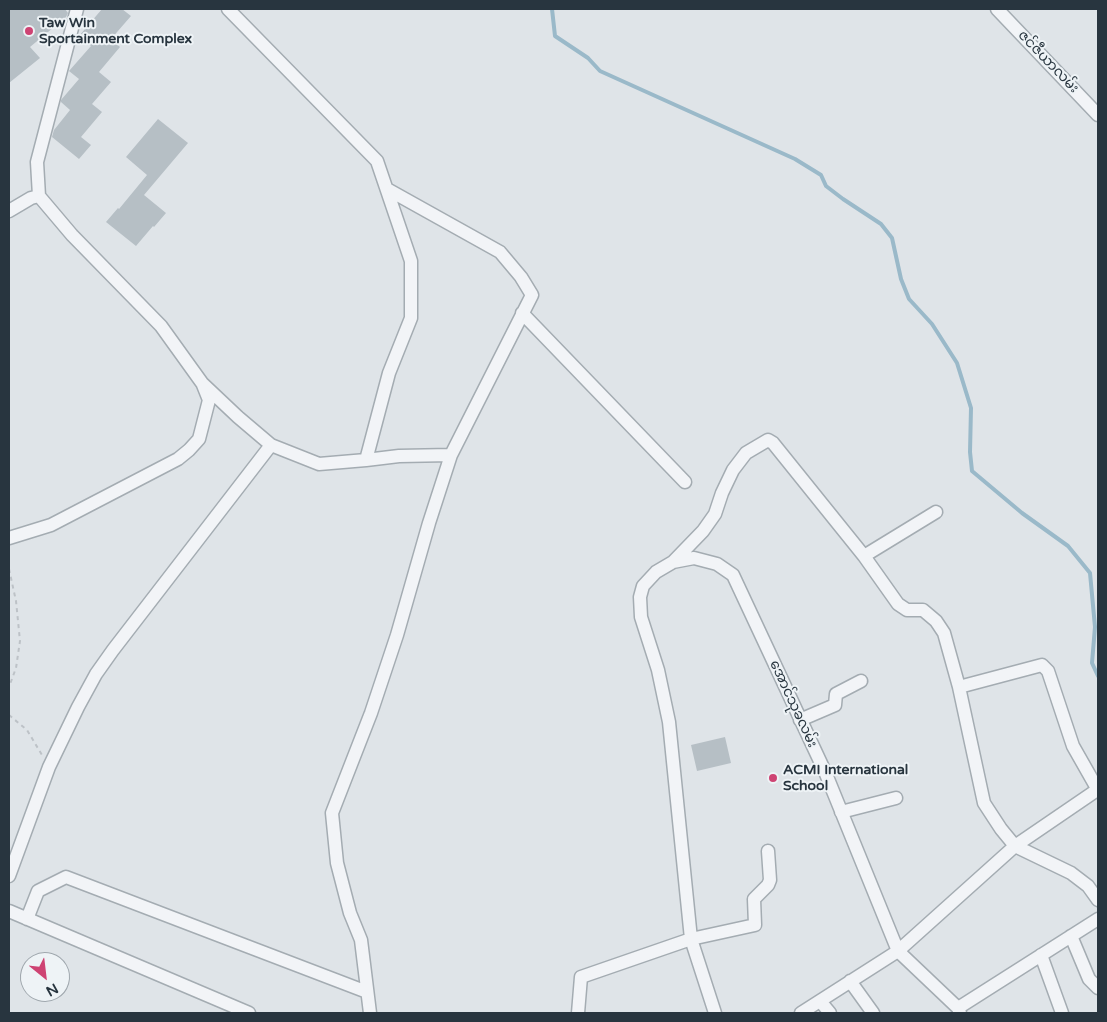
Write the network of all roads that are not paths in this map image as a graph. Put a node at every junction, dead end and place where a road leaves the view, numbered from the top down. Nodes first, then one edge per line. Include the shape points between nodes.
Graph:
1 (77, 9) edge
2 (228, 9) edge
3 (997, 9) edge
4 (1098, 114) edge
5 (387, 189) junction
6 (39, 196) junction
7 (9, 211) edge
8 (522, 313) junction
9 (202, 383) junction
10 (271, 445) junction
11 (451, 455) junction
12 (366, 460) junction
13 (685, 482) dead end
14 (936, 512) dead end
15 (9, 538) edge
16 (864, 556) junction
17 (673, 562) junction
18 (861, 681) dead end
19 (959, 687) junction
20 (800, 720) junction
21 (1098, 790) edge
22 (896, 798) dead end
23 (841, 812) junction
24 (1015, 846) junction
25 (768, 851) dead end
26 (9, 876) edge
27 (1098, 900) edge
28 (9, 911) edge
29 (27, 919) junction
30 (1098, 919) edge
31 (1071, 936) junction
32 (691, 940) junction
33 (898, 951) junction
34 (1041, 955) junction
35 (850, 981) junction
36 (1098, 988) edge
37 (367, 992) junction
38 (820, 1001) junction
39 (232, 1010) edge
40 (959, 1011) edge
41 (249, 1013) edge
42 (370, 1013) edge
43 (578, 1013) edge
44 (714, 1013) edge
45 (800, 1013) edge
46 (830, 1013) edge
47 (873, 1013) edge
48 (1062, 1013) edge

1 - 6 street via 37,162
2 - 5 street via 377,161
3 - 4 street, ဇင်ဇီယာလမ်း
5 - 8 street via 500,252 532,295
5 - 12 street via 411,261 411,318 389,373
6 - 7 street
6 - 9 street via 72,235 161,326
8 - 11 street
8 - 13 street
9 - 10 street
9 - 15 street via 208,400 199,439 178,459 51,525
10 - 12 street via 319,464
10 - 26 street via 96,674 49,767
11 - 12 street
11 - 37 street via 397,635 332,814 337,862 350,913 361,940
14 - 16 street
16 - 17 street via 768,440 746,452 729,478 715,514
16 - 19 street via 898,604 907,610 923,610 936,621 944,633
17 - 20 street, အောင်သုခလမ်း via 694,558 717,564 733,575
17 - 32 street via 656,572 643,586 640,597 641,617 658,670 669,722
18 - 20 street via 836,694 835,705
19 - 21 street via 1042,665 1048,671 1073,746
19 - 24 street via 984,803
20 - 23 street, အောင်သုခလမ်း
21 - 24 street
22 - 23 street
23 - 33 street, အောင်သုခလမ်း
24 - 27 street via 1070,873 1088,886
24 - 33 street
25 - 32 street via 770,880 754,899 755,925
28 - 29 street
29 - 37 street via 38,891 66,877
29 - 39 street
30 - 31 street
31 - 34 street
31 - 36 street via 1089,979
32 - 43 street via 581,977
32 - 44 street
33 - 35 street
33 - 40 street, အောင်သုခလမ်း
34 - 40 street
34 - 48 street
35 - 38 street
35 - 47 street
37 - 42 street
38 - 45 street
38 - 46 street
39 - 41 street

